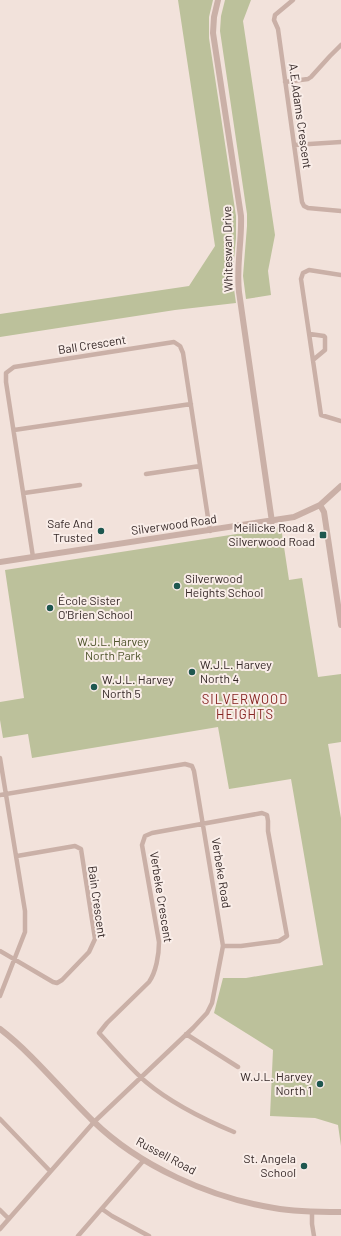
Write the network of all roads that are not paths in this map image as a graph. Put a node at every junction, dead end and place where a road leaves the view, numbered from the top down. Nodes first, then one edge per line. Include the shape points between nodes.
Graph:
1 (218, 0) edge
2 (293, 0) edge
3 (341, 45) edge
4 (285, 82) junction
5 (341, 142) edge
6 (294, 145) junction
7 (341, 212) edge
8 (341, 275) edge
9 (310, 334) junction
10 (313, 360) junction
11 (191, 404) junction
12 (341, 421) edge
13 (14, 430) junction
14 (200, 466) junction
15 (146, 474) dead end
16 (80, 485) dead end
17 (341, 486) edge
18 (24, 493) junction
19 (320, 505) junction
20 (272, 522) junction
21 (210, 531) junction
22 (33, 557) junction
23 (0, 562) edge
24 (341, 625) edge
25 (0, 758) edge
26 (6, 794) junction
27 (0, 795) edge
28 (203, 825) junction
29 (17, 856) junction
30 (223, 946) junction
31 (0, 951) edge
32 (14, 959) junction
33 (0, 996) edge
34 (0, 1029) edge
35 (186, 1034) junction
36 (238, 1067) dead end
37 (141, 1077) junction
38 (0, 1119) edge
39 (94, 1122) junction
40 (234, 1132) dead end
41 (144, 1160) junction
42 (50, 1171) junction
43 (102, 1209) junction
44 (0, 1210) edge
45 (312, 1212) junction
46 (341, 1212) edge
47 (9, 1219) junction
48 (0, 1229) edge
49 (78, 1236) edge
50 (148, 1236) edge
51 (314, 1236) edge

1 - 20 street, Whiteswan Drive via 213,33 241,216 238,286
2 - 4 street, A.E.Adams Crescent via 275,16
3 - 4 street via 308,79
4 - 6 street, A.E.Adams Crescent
5 - 6 street
6 - 7 street, A.E.Adams Crescent via 303,205 308,208
8 - 9 street via 309,270 301,276
9 - 10 street
9 - 10 street via 325,337 325,350
10 - 12 street via 321,415
11 - 13 street
11 - 13 street, Ball Crescent via 183,353 180,346 174,342 14,367 6,373 6,377
11 - 14 street, Ball Crescent
13 - 18 street, Ball Crescent
14 - 15 street
14 - 21 street, Ball Crescent
16 - 18 street
17 - 19 street, Silverwood Road
18 - 22 street, Ball Crescent
19 - 20 street, Silverwood Road via 294,517
19 - 24 street via 324,512
20 - 21 street, Silverwood Road
21 - 22 street, Silverwood Road
22 - 23 street, Silverwood Road
25 - 26 street
26 - 27 street
26 - 28 street, Verbeke Road via 189,764 194,771
26 - 29 street
28 - 30 street, Verbeke Road
28 - 30 street via 262,814 267,815 268,821 287,936 279,941
28 - 37 street, Verbeke Crescent via 148,834 143,839 159,942 153,977 99,1033
29 - 32 street via 26,922 25,932
29 - 32 street, Bain Crescent via 75,846 81,849 95,938 89,952 57,983
30 - 35 street, Verbeke Road via 209,1009
31 - 32 street
32 - 33 street
34 - 39 street, Russell Road via 17,1043
35 - 36 street
35 - 37 street, Verbeke Road
37 - 39 street, Verbeke Road
37 - 40 street via 175,1103
38 - 42 street
39 - 41 street, Russell Road
39 - 42 street, Verbeke Road
41 - 43 street
41 - 45 street, Russell Road via 177,1177 238,1200 274,1208
42 - 47 street, Verbeke Road
43 - 49 street
43 - 50 street
44 - 47 street
45 - 46 street, Russell Road
45 - 51 street
47 - 48 street, Verbeke Road

